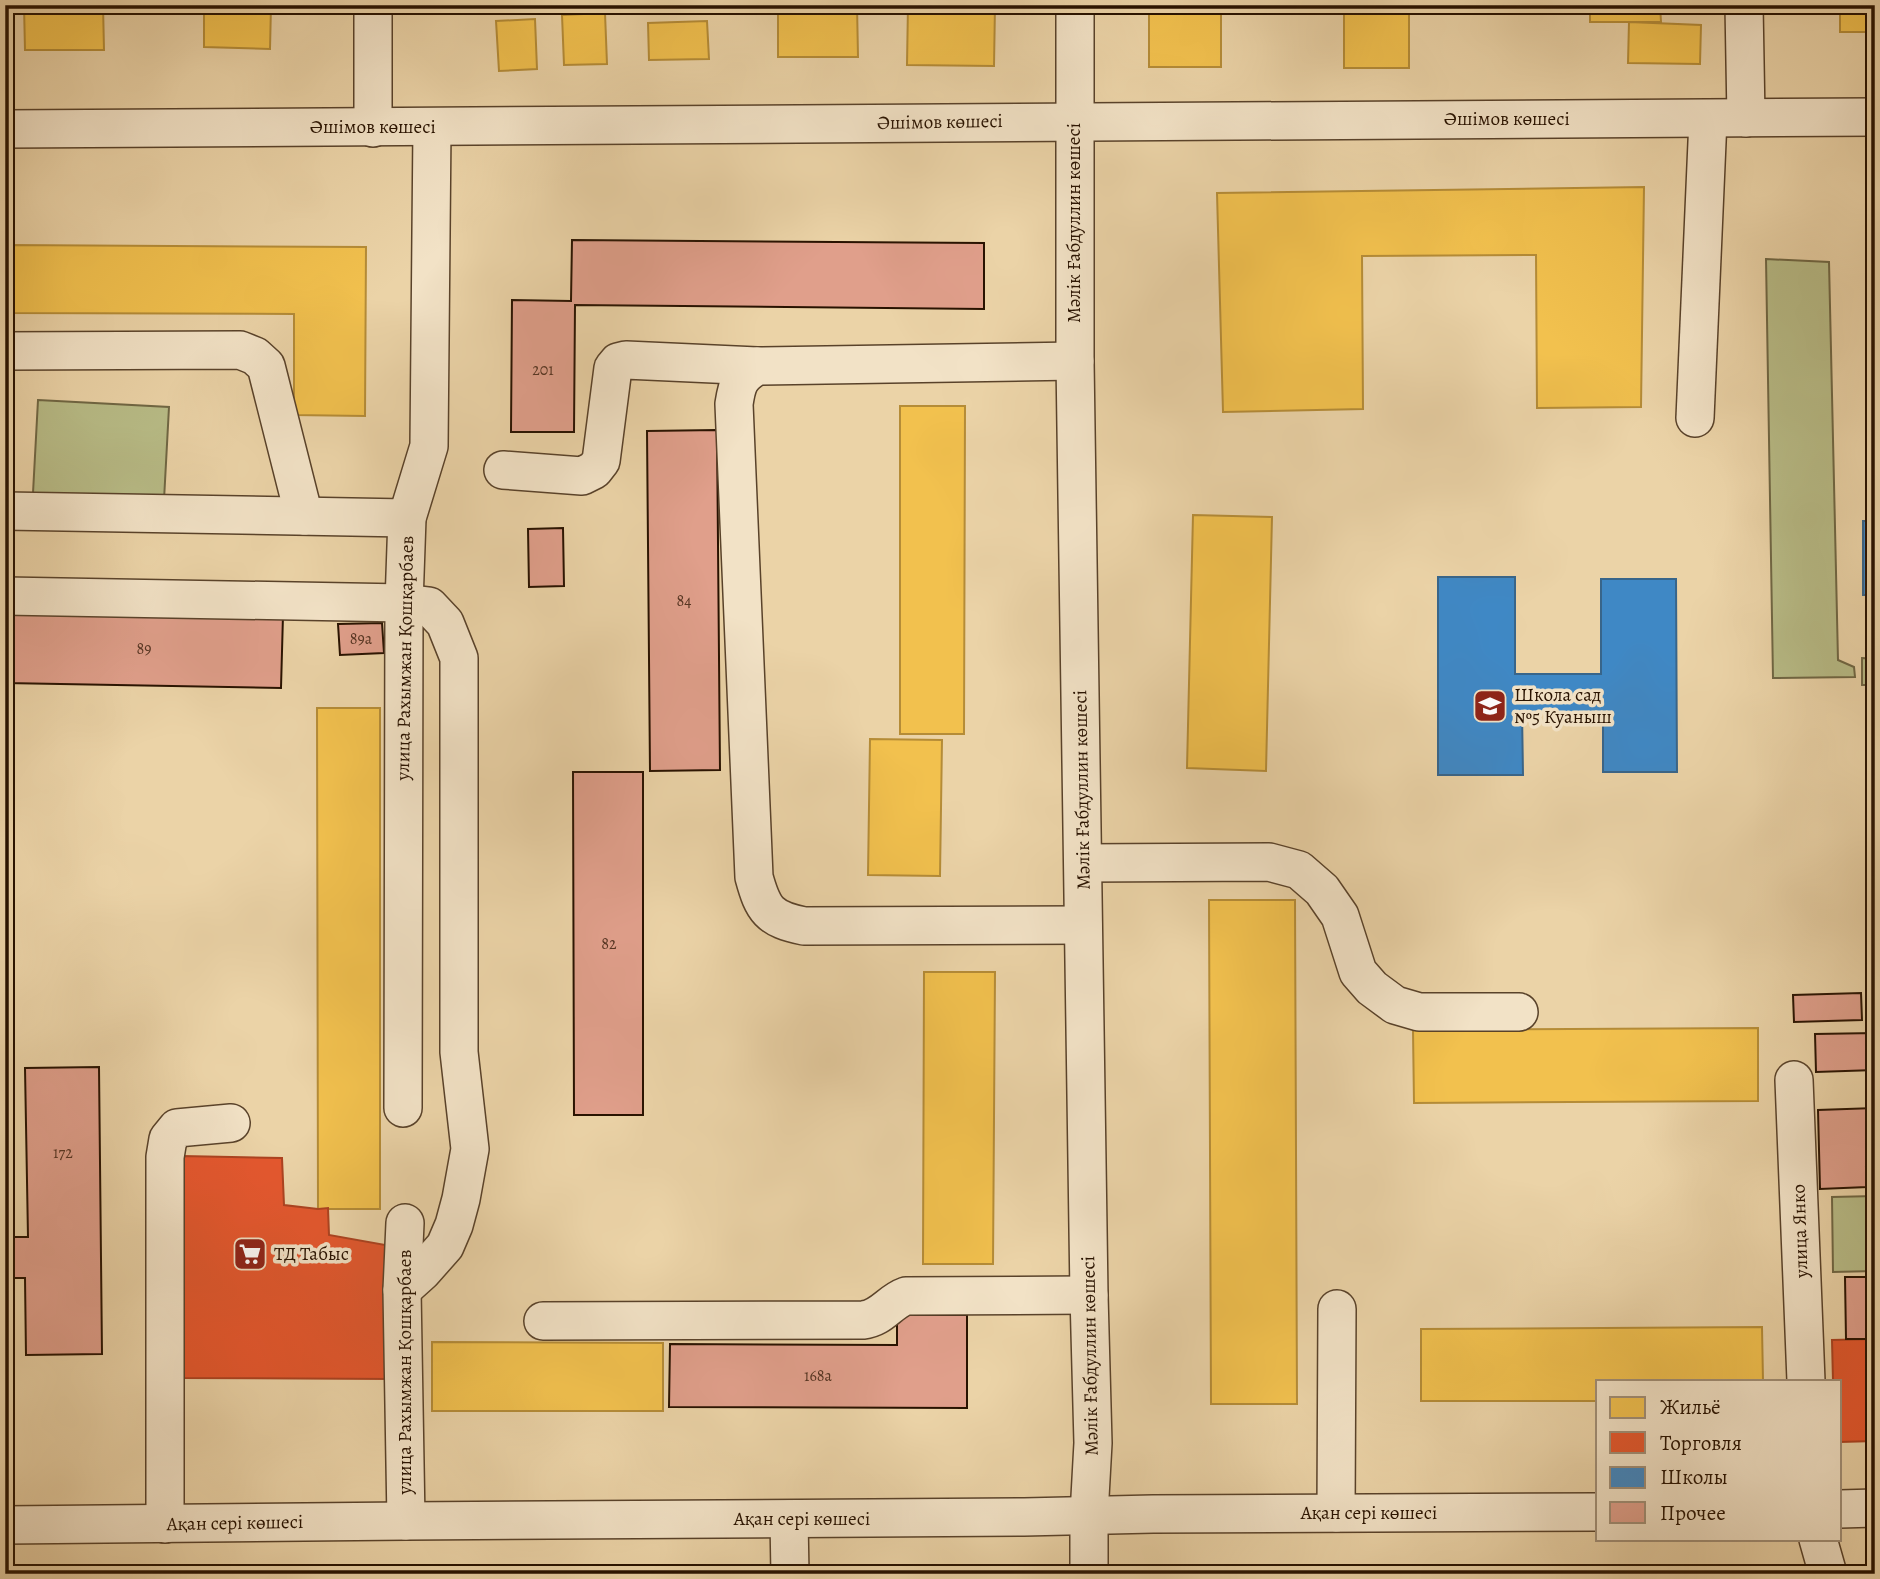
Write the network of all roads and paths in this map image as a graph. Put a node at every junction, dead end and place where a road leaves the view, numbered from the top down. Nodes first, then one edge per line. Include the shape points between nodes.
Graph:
1 (373, 5) edge
2 (1075, 5) edge
3 (1744, 5) edge
4 (1875, 117) edge
5 (1746, 118) junction
6 (1707, 119) junction
7 (1074, 121) junction
8 (432, 127) junction
9 (373, 128) junction
10 (5, 129) edge
11 (5, 351) edge
12 (1075, 361) junction
13 (757, 366) junction
14 (1695, 418) dead end
15 (503, 470) dead end
16 (5, 511) edge
17 (304, 516) junction
18 (407, 518) junction
19 (5, 596) edge
20 (404, 603) junction
21 (1084, 863) junction
22 (1083, 925) junction
23 (1519, 1012) dead end
24 (1794, 1080) dead end
25 (403, 1108) dead end
26 (232, 1123) dead end
27 (405, 1223) dead end
28 (402, 1290) junction
29 (1089, 1295) junction
30 (1337, 1309) dead end
31 (543, 1321) dead end
32 (1806, 1380) edge
33 (1875, 1508) edge
34 (1842, 1509) edge
35 (1596, 1512) edge
36 (1336, 1513) junction
37 (1089, 1515) junction
38 (789, 1519) junction
39 (406, 1521) junction
40 (165, 1524) junction
41 (5, 1525) edge
42 (1818, 1540) edge
43 (790, 1574) edge
44 (1089, 1574) edge
45 (1828, 1574) edge

1 - 9 street
2 - 7 street, Мәлік Ғабдуллин көшесі
3 - 5 street
4 - 5 street, Әшімов көшесі
5 - 6 street, Әшімов көшесі
6 - 7 street, Әшімов көшесі
6 - 14 street
7 - 8 street, Әшімов көшесі
7 - 12 street, Мәлік Ғабдуллин көшесі
8 - 9 street, Әшімов көшесі
8 - 18 street, улица Рахымжан Қошқарбаев via 429,446
9 - 10 street, Әшімов көшесі
11 - 17 street via 240,350 255,356 266,366
12 - 13 street
12 - 21 street, Мәлік Ғабдуллин көшесі
13 - 15 street via 618,362 613,368 601,461 594,470 583,476
13 - 22 street via 743,374 734,404 754,877 760,898 778,919 804,926
16 - 17 street
17 - 18 street
18 - 20 street, улица Рахымжан Қошқарбаев
19 - 20 street
20 - 25 street, улица Рахымжан Қошқарбаев
20 - 28 street via 429,606 445,622 459,658 458,1052 470,1149 458,1212 445,1246
21 - 22 street, Мәлік Ғабдуллин көшесі
21 - 23 street via 1269,862 1298,870 1322,890 1340,916 1358,972 1395,1005 1419,1012
22 - 29 street, Мәлік Ғабдуллин көшесі
24 - 32 street, улица Янко
26 - 40 street via 177,1128 165,1157
27 - 28 street, улица Рахымжан Қошқарбаев
28 - 39 street, улица Рахымжан Қошқарбаев
29 - 31 street via 906,1296 863,1320
29 - 37 street, Мәлік Ғабдуллин көшесі via 1093,1443
30 - 36 street
33 - 34 street
35 - 36 street, Ақан сері көшесі
36 - 37 street, Ақан сері көшесі
37 - 38 street, Ақан сері көшесі
37 - 44 street, Мәлік Ғабдуллин көшесі
38 - 39 street, Ақан сері көшесі
38 - 43 street
39 - 40 street, Ақан сері көшесі
40 - 41 street, Ақан сері көшесі
42 - 45 street

